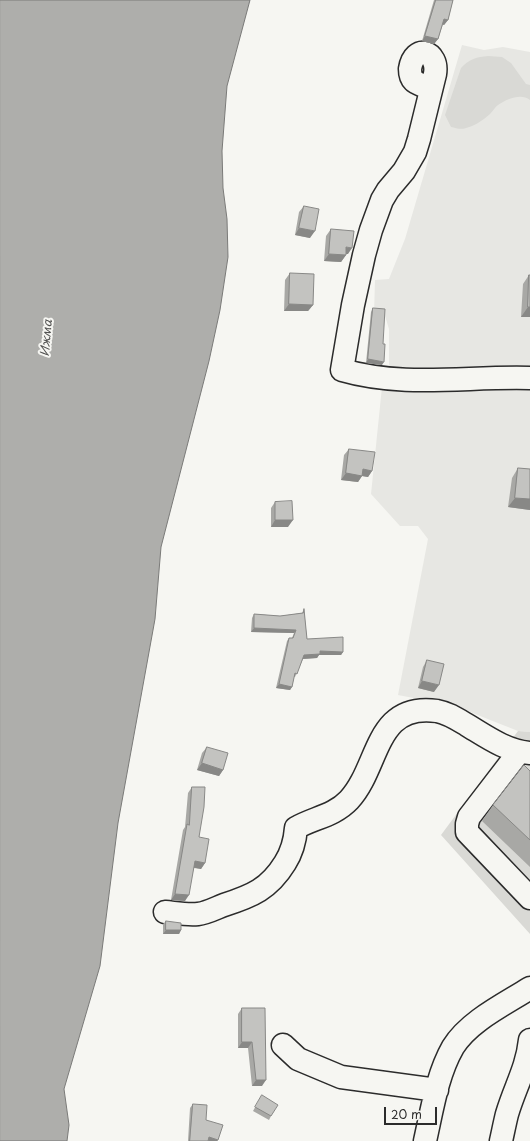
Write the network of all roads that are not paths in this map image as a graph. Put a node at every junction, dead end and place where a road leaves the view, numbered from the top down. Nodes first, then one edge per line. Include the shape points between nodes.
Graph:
1 (431, 89) dead end
2 (530, 378) edge
3 (525, 753) edge
4 (530, 898) edge
5 (165, 912) dead end
6 (530, 988) edge
7 (530, 1040) edge
8 (283, 1045) dead end
9 (437, 1090) junction
10 (425, 1141) edge
11 (502, 1141) edge

1 - 2 street via 419,139 410,162 382,200 371,230 342,370 372,378 406,381
3 - 4 street via 469,817 467,832
3 - 5 street via 503,747 451,715 422,710 408,714 391,724 384,733 359,789 349,800 333,813 296,828 296,837 289,855 270,883 245,898 200,914
6 - 9 street via 485,1016 466,1032 444,1066
7 - 11 street via 521,1080 507,1114
8 - 9 street via 298,1059 341,1077
9 - 10 street

